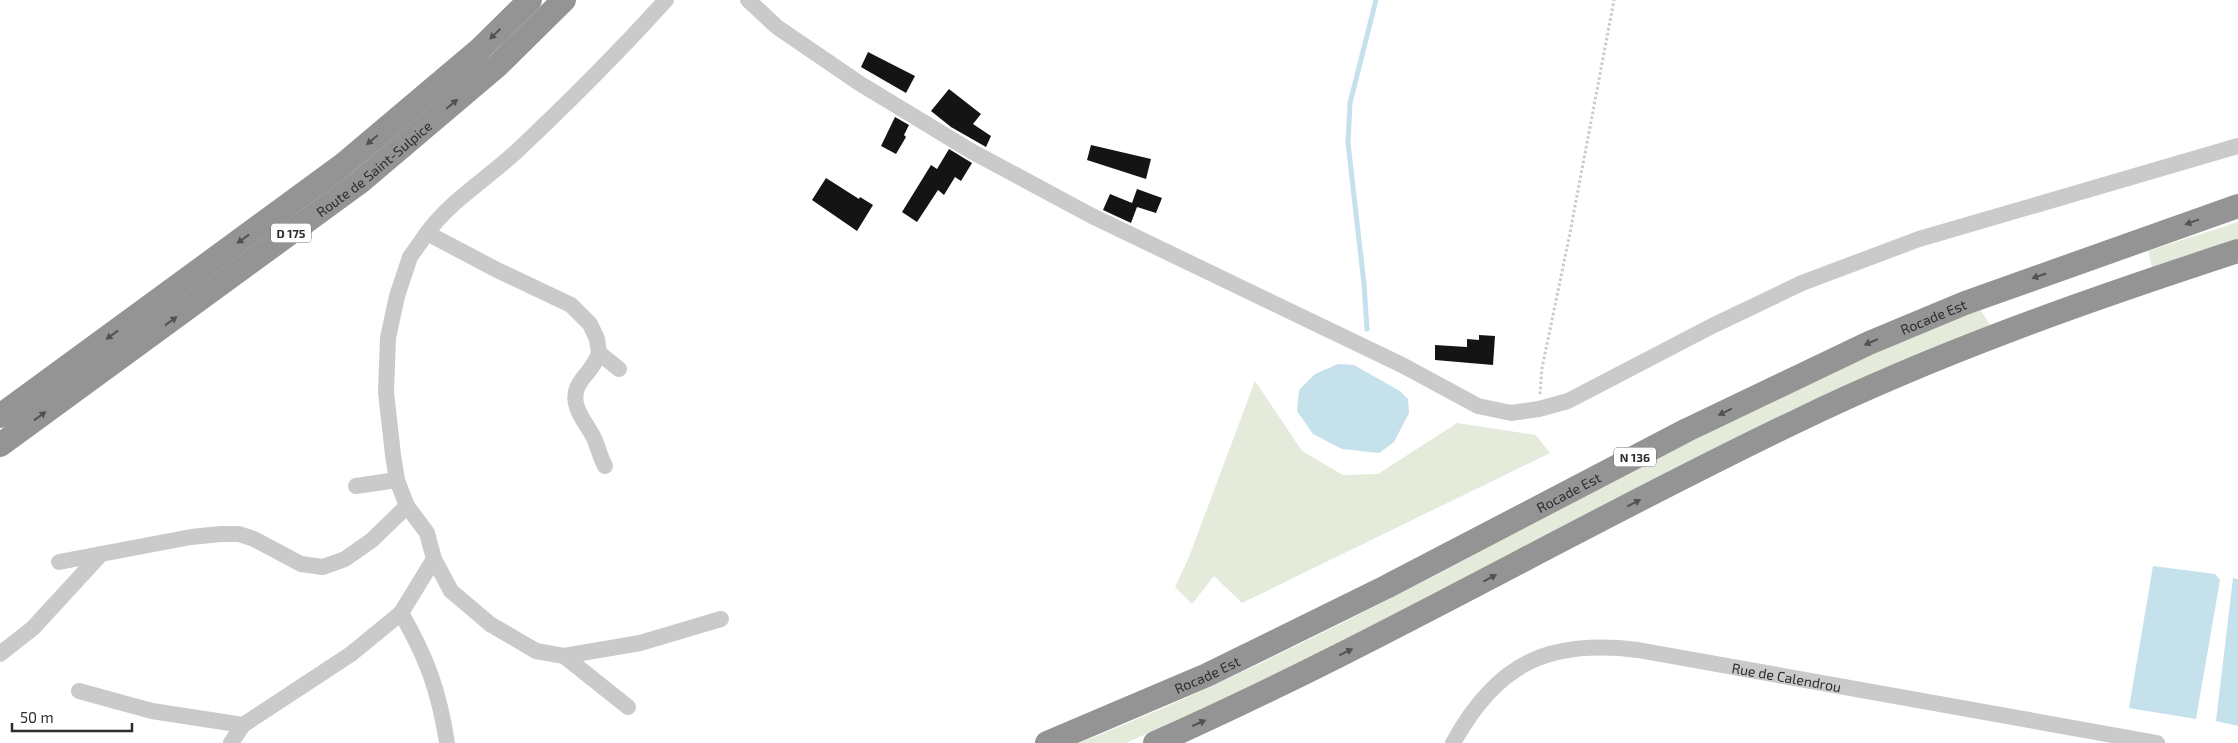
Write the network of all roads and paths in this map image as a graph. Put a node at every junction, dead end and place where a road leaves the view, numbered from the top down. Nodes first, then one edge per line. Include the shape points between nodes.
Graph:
1 (530, 0) edge
2 (564, 0) edge
3 (666, 0) edge
4 (748, 0) edge
5 (1614, 0) edge
6 (2238, 146) edge
7 (2238, 206) edge
8 (427, 233) junction
9 (2238, 251) edge
10 (599, 353) junction
11 (619, 369) dead end
12 (1539, 409) junction
13 (0, 416) edge
14 (0, 445) edge
15 (605, 466) dead end
16 (397, 480) junction
17 (356, 486) dead end
18 (407, 506) junction
19 (101, 554) junction
20 (434, 559) junction
21 (60, 562) dead end
22 (401, 613) junction
23 (721, 619) dead end
24 (0, 654) edge
25 (564, 656) junction
26 (79, 691) dead end
27 (628, 707) dead end
28 (243, 725) junction
29 (230, 743) edge
30 (446, 743) edge
31 (1047, 743) edge
32 (1155, 743) edge
33 (1453, 743) edge
34 (2157, 743) edge

1 -> 13 highway, Route de Saint-Sulpice / D 175 via 479,50 344,164
14 -> 2 highway, Route de Saint-Sulpice / D 175 via 360,182 498,65
3 - 8 street via 570,100 515,153 439,217
4 - 12 street via 777,27 859,83 971,151 1092,216 1402,364 1478,406 1511,413
5 - 12 path via 1542,368
6 - 12 street via 1918,239 1811,279 1568,401
7 -> 31 highway, Rocade Est / N 136 via 1965,303 1869,343 1687,430 1395,582 1207,675
8 - 10 street via 570,305 590,324
8 - 16 street via 410,257 388,338 386,392
32 -> 9 highway via 1407,622 1807,416 1980,341
10 - 11 street
10 - 15 street via 575,396
16 - 17 street
16 - 18 street
18 - 19 street via 372,540 345,559 323,567 301,564 239,534 192,537
18 - 20 street via 427,533
19 - 21 street
19 - 24 street via 33,628
20 - 22 street
20 - 25 street via 451,591 490,624 536,651
22 - 28 street via 351,654
22 - 30 street via 431,672
23 - 25 street via 640,643
25 - 27 street
26 - 28 street via 152,711
28 - 29 street
33 - 34 street, Rue de Calendrou via 1475,706 1514,670 1545,655 1594,646 1638,650

